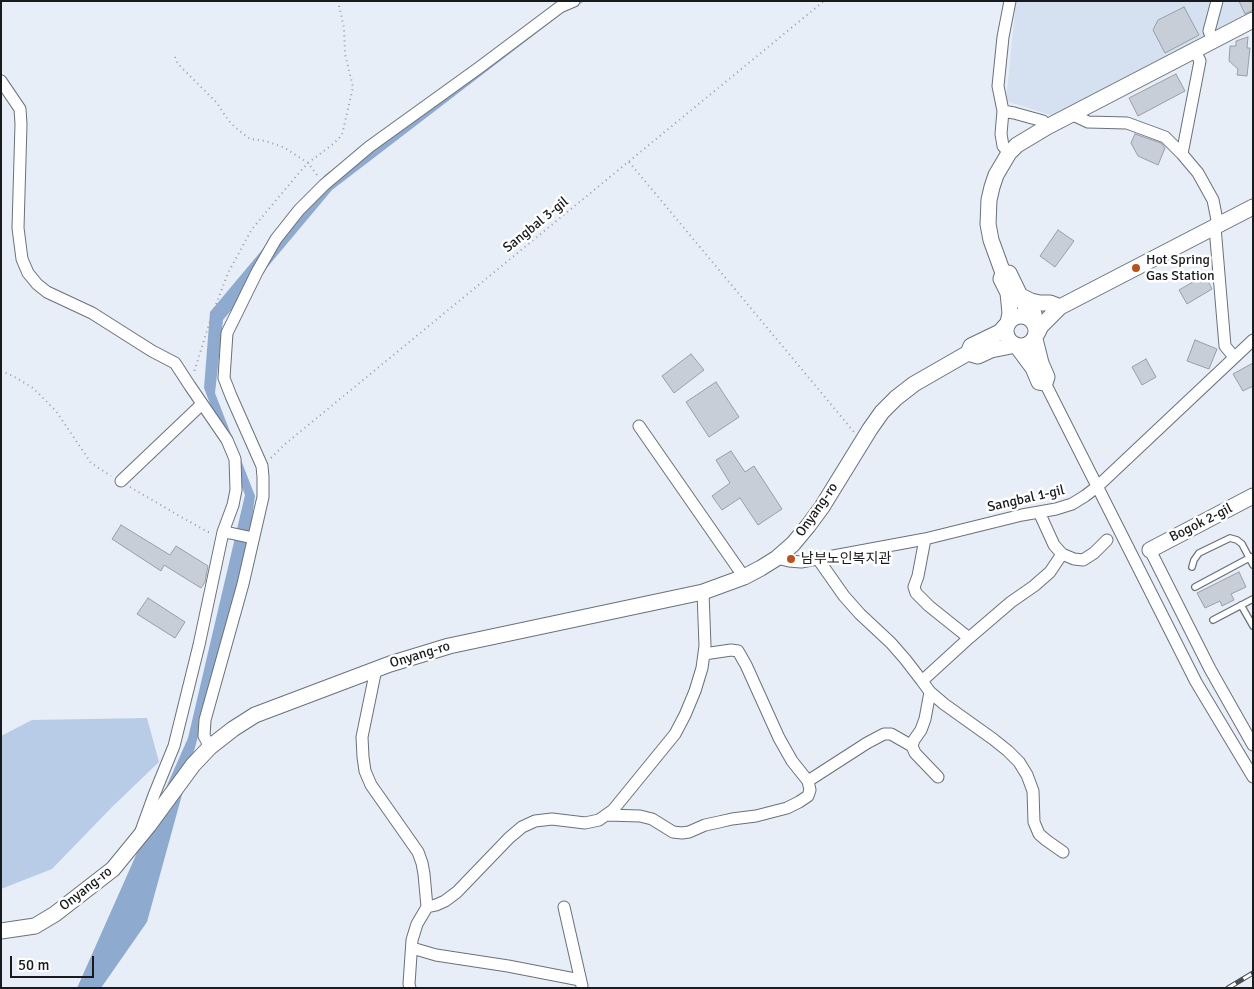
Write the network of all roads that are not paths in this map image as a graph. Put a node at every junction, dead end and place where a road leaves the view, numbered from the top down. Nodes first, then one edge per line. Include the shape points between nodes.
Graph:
1 (574, 1) edge
2 (1010, 1) edge
3 (1217, 1) edge
4 (1253, 20) edge
5 (1213, 41) junction
6 (1195, 50) junction
7 (1, 81) edge
8 (1003, 112) junction
9 (1071, 114) junction
10 (1047, 127) junction
11 (1009, 153) junction
12 (1182, 154) junction
13 (1253, 207) edge
14 (1216, 226) junction
15 (1003, 273) junction
16 (1021, 296) junction
17 (1060, 307) junction
18 (1029, 317) junction
19 (1008, 323) junction
20 (1036, 336) junction
21 (1253, 340) edge
22 (1016, 345) junction
23 (968, 353) junction
24 (1234, 357) junction
25 (1045, 383) junction
26 (202, 404) junction
27 (639, 426) dead end
28 (121, 481) road end
29 (1098, 486) junction
30 (1253, 496) edge
31 (1039, 512) junction
32 (227, 532) junction
33 (250, 537) junction
34 (926, 539) junction
35 (1107, 540) dead end
36 (1150, 550) joint
37 (1062, 554) junction
38 (776, 558) junction
39 (1251, 558) edge
40 (818, 559) junction
41 (1253, 565) edge
42 (1192, 567) dead end
43 (744, 576) junction
44 (1195, 586) dead end
45 (703, 592) junction
46 (1253, 599) edge
47 (1242, 605) junction
48 (1214, 620) dead end
49 (1253, 626) edge
50 (969, 638) junction
51 (704, 654) junction
52 (376, 669) junction
53 (922, 681) junction
54 (930, 692) junction
55 (1253, 745) edge
56 (912, 746) junction
57 (210, 747) junction
58 (938, 777) dead end
59 (1253, 777) edge
60 (808, 782) junction
61 (606, 815) junction
62 (138, 838) junction
63 (1063, 852) dead end
64 (427, 907) junction
65 (564, 907) dead end
66 (1, 931) edge
67 (412, 948) junction
68 (581, 984) edge
69 (410, 988) edge

1 - 33 street via 560,7 369,148 324,185 276,239 227,333 224,378 262,466 264,478
2 - 8 street via 998,86
3 - 5 street via 1209,31
4 - 5 main road
5 - 6 main road
6 - 9 main road
6 - 12 street via 1200,61
7 - 26 street via 20,109 18,228 22,259 28,273 47,292 92,313 175,363
8 - 10 street via 1044,121
8 - 11 street via 1001,134 1003,146
9 - 10 main road
9 - 12 street via 1088,122 1127,123 1166,137
10 - 11 main road via 1017,144
11 - 15 main road via 996,175 988,212 991,240
12 - 14 street via 1198,173 1213,200
13 - 14 main road
14 - 17 main road
14 - 24 street via 1225,346
15 - 16 main road via 1009,273
15 - 19 main road via 1001,279 1010,302
16 - 17 main road via 1031,302
16 - 18 main road
17 - 18 main road
17 - 20 main road via 1041,326
18 - 19 main road via 1015,316
18 - 20 main road via 1036,324
19 - 22 main road via 1006,334
19 - 23 main road via 1000,332 971,346
20 - 22 main road via 1027,345
20 - 25 main road via 1036,347 1047,377
21 - 24 street, Sangbal 1-gil
22 - 23 main road via 978,356
22 - 25 main road via 1040,382
23 - 38 main road, Onyang-ro via 914,384 882,412 822,507 793,544
24 - 29 street, Sangbal 1-gil
25 - 29 street
26 - 28 street
26 - 32 street via 227,440 235,459 236,490
27 - 43 street
29 - 31 street, Sangbal 1-gil via 1072,504
29 - 59 street via 1196,682
30 - 36 main road, Bogok 2-gil
31 - 34 street, Sangbal 1-gil
31 - 37 street via 1054,545
32 - 33 street
32 - 62 street via 174,746
33 - 57 street via 243,584 205,720 204,736
34 - 40 street, Sangbal 1-gil
34 - 50 street via 914,587 916,593
35 - 37 street via 1083,560
36 - 55 street via 1210,669
37 - 50 street via 1050,572
38 - 40 street, Sangbal 1-gil via 801,562
38 - 43 main road, Onyang-ro
39 - 41 lane
39 - 42 lane via 1242,544 1230,538 1199,553
39 - 44 lane
40 - 53 street via 844,596 891,643
43 - 45 main road, Onyang-ro
45 - 51 street
45 - 52 main road, Onyang-ro via 449,646
46 - 47 lane
47 - 48 lane
47 - 49 lane
50 - 53 street
51 - 60 street via 738,652 779,738
51 - 61 street via 695,691 675,734
52 - 57 main road, Onyang-ro via 255,715
52 - 64 street via 362,737 365,771 371,785 418,852
53 - 54 street
54 - 56 street via 925,719
54 - 63 street via 1019,762 1032,791 1034,822 1039,834
56 - 58 street
56 - 60 street via 891,734 884,734
57 - 62 main road, Onyang-ro
60 - 61 street via 808,796 787,808 682,833 640,816
61 - 64 street via 585,823 552,819 522,827 457,892 445,901
62 - 66 main road, Onyang-ro via 113,869 55,914 35,926
64 - 67 street via 417,924
65 - 68 street
67 - 68 street
67 - 69 street

